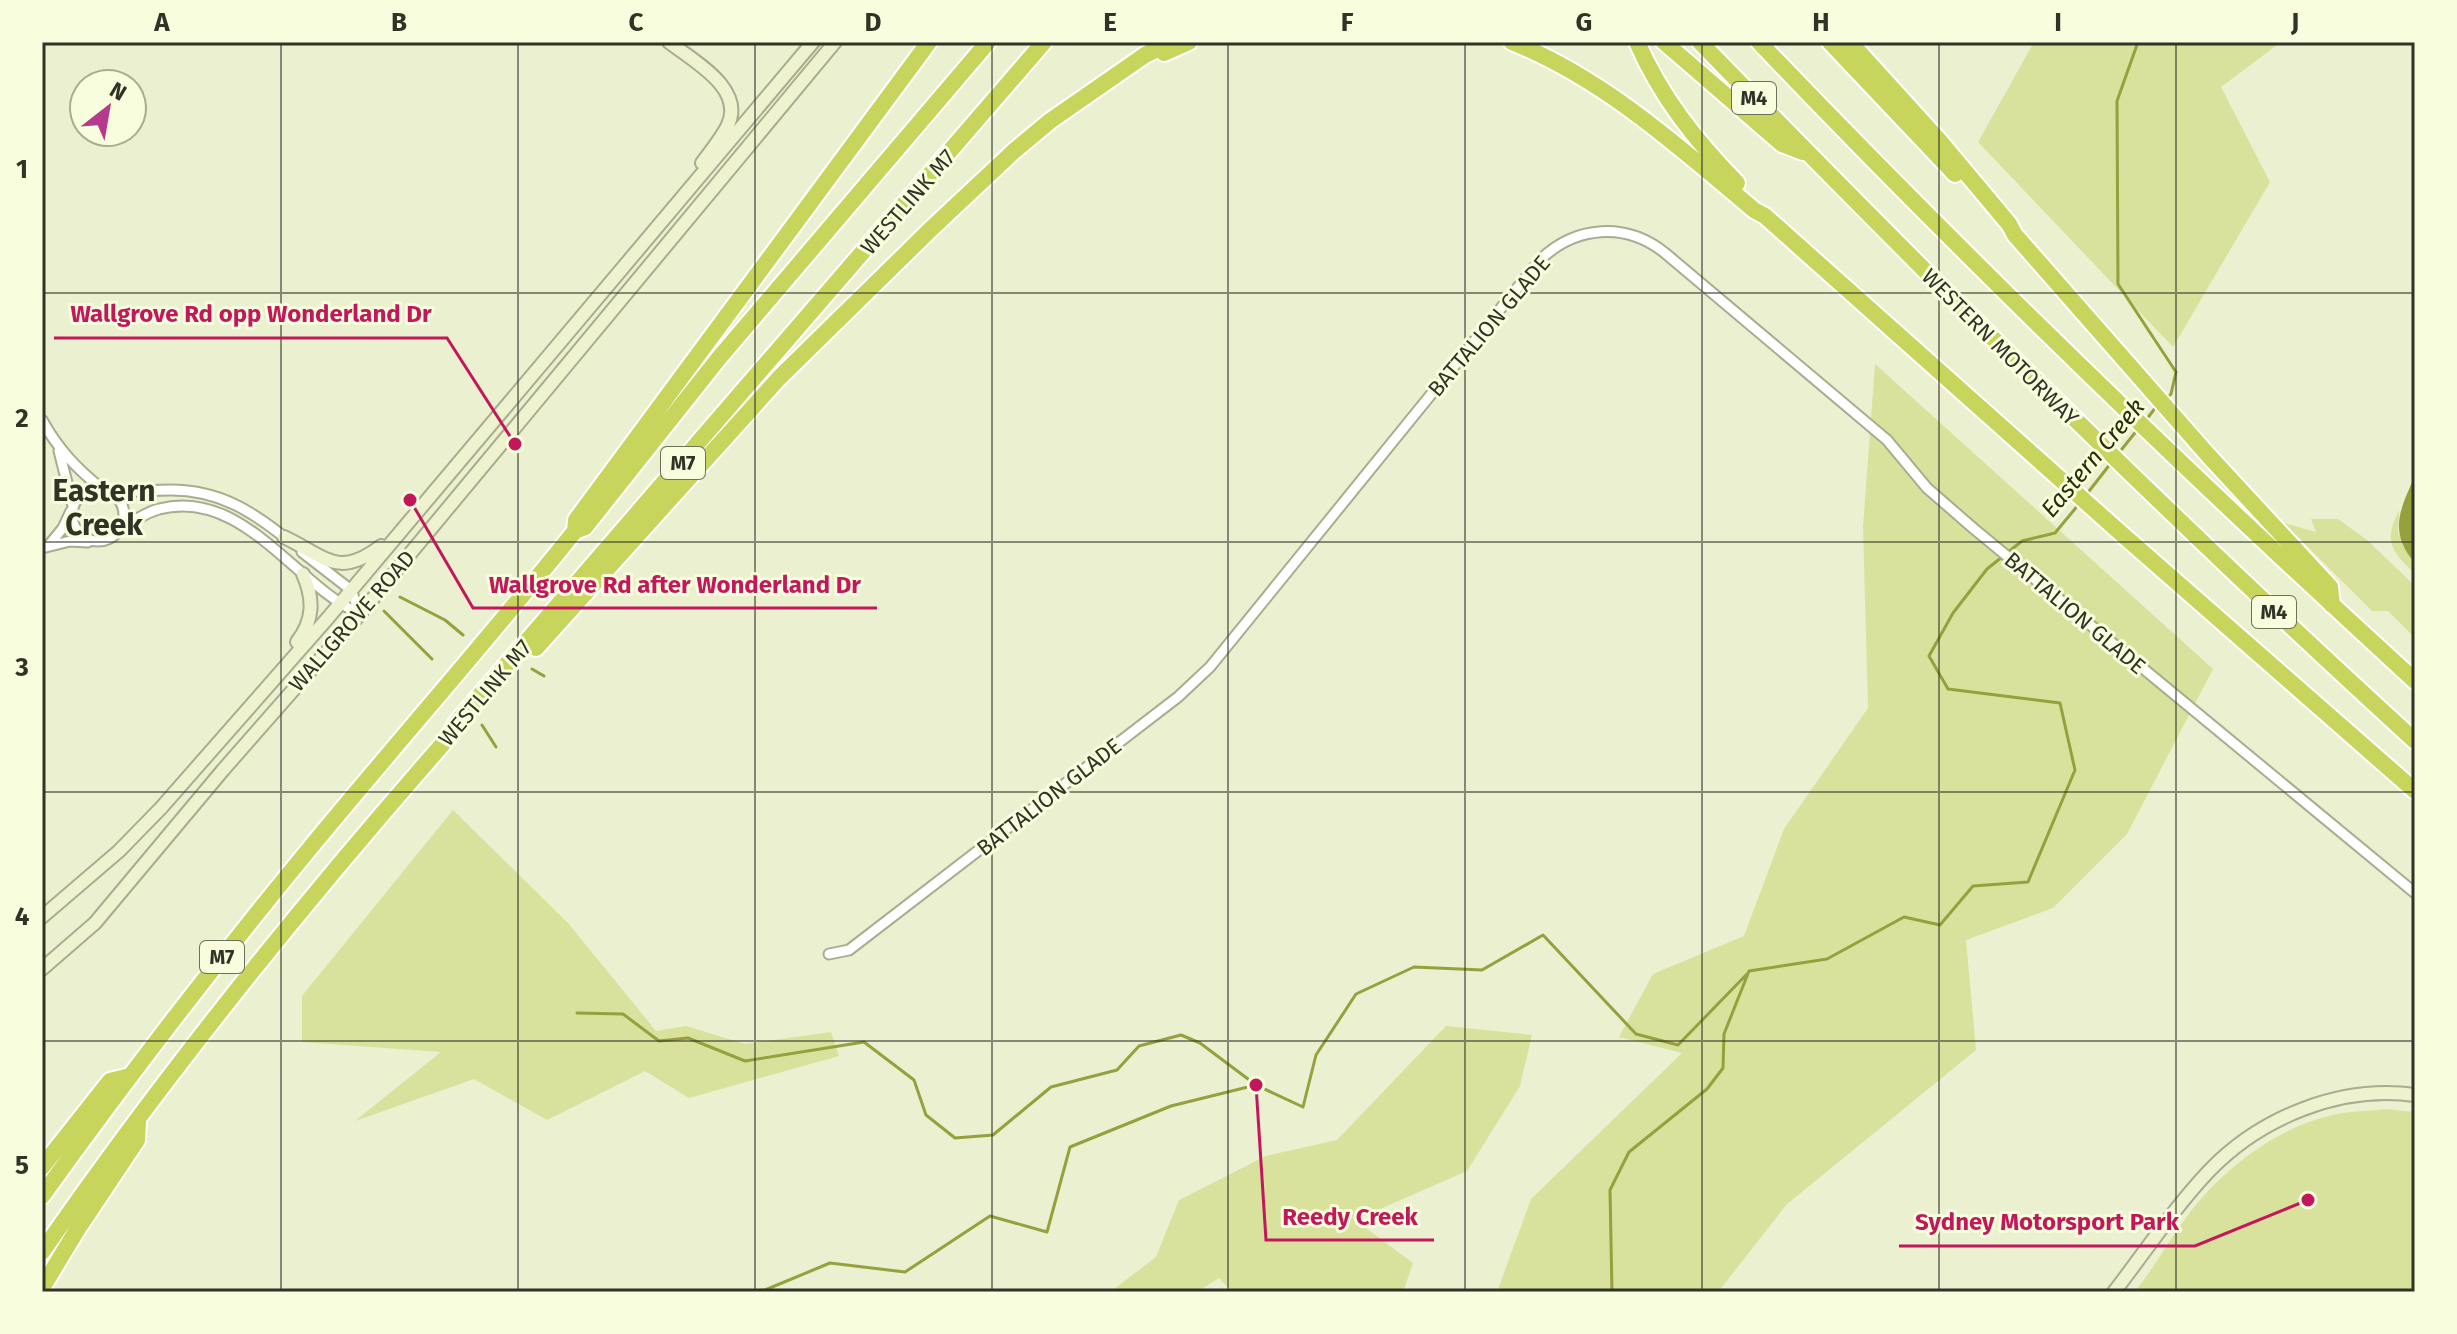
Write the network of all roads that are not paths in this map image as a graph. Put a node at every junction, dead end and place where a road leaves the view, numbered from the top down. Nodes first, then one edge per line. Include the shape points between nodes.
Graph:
1 (669, 42) edge
2 (813, 42) edge
3 (835, 42) edge
4 (929, 42) edge
5 (988, 42) edge
6 (1044, 42) edge
7 (1171, 42) edge
8 (1189, 42) edge
9 (1512, 42) edge
10 (1637, 42) edge
11 (1664, 42) edge
12 (1700, 42) edge
13 (1830, 42) edge
14 (1850, 42) edge
15 (1763, 44) edge
16 (1129, 67) junction
17 (1809, 154) junction
18 (1765, 216) junction
19 (661, 222) junction
20 (2015, 235) junction
21 (632, 255) junction
22 (647, 268) junction
23 (42, 420) edge
24 (58, 447) junction
25 (106, 490) junction
26 (72, 508) junction
27 (121, 528) junction
28 (575, 531) junction
29 (400, 532) junction
30 (284, 537) junction
31 (100, 541) junction
32 (45, 546) edge
33 (303, 574) junction
34 (351, 590) junction
35 (339, 604) junction
36 (2332, 605) junction
37 (360, 614) junction
38 (2415, 681) edge
39 (251, 706) junction
40 (448, 738) junction
41 (2415, 741) edge
42 (2415, 791) edge
43 (2415, 893) edge
44 (42, 917) edge
45 (829, 954) dead end
46 (42, 969) edge
47 (2415, 1095) edge
48 (50, 1167) edge
49 (42, 1196) edge
50 (91, 1196) junction
51 (42, 1252) edge
52 (42, 1288) edge
53 (2114, 1292) edge

1 - 19 main road via 721,83 730,108 728,125
2 - 19 main road, WALLGROVE ROAD
3 - 22 main road, WALLGROVE ROAD
4 - 28 highway via 576,520
5 - 28 highway, WESTLINK M7 / M7 via 719,358 585,527
6 - 40 highway, WESTLINK M7 / M7
7 - 16 highway
8 - 16 highway
9 - 18 highway via 1611,95
10 - 18 highway via 1694,138
11 - 17 highway via 1782,144
12 - 17 highway, WESTERN MOTORWAY / M4
13 - 20 highway
14 - 20 highway
15 - 36 highway, WESTERN MOTORWAY / M4 via 2115,401
16 - 40 highway via 1050,121 980,182 779,378 465,728
17 - 41 highway, WESTERN MOTORWAY / M4 via 2085,432
18 - 42 highway
19 - 21 main road, WALLGROVE ROAD
20 - 36 highway via 2330,587
21 - 22 main road
21 - 29 main road, WALLGROVE ROAD
22 - 37 main road, WALLGROVE ROAD
23 - 24 street
24 - 25 street via 72,465
24 - 26 street
25 - 26 street via 84,492
25 - 27 street via 121,503
25 - 30 street via 205,492 241,507
26 - 31 street via 78,533
26 - 32 street via 63,528
27 - 31 street
27 - 33 street via 157,509 206,510 245,527
28 - 48 highway, WESTLINK M7 / M7
29 - 30 main road via 366,557 343,564
29 - 34 main road, WALLGROVE ROAD
30 - 34 street
31 - 32 street
33 - 35 street
33 - 39 main road via 310,621
34 - 35 main road, WALLGROVE ROAD
34 - 37 street
35 - 37 street
35 - 39 main road, WALLGROVE ROAD
36 - 38 highway, WESTERN MOTORWAY / M4
37 - 46 main road, WALLGROVE ROAD via 95,923
39 - 44 main road, WALLGROVE ROAD via 119,851
40 - 50 highway, WESTLINK M7 / M7 via 348,854 138,1121
43 - 45 street, BATTALION GLADE via 1973,528 1927,488 1887,440 1657,247 1619,231 1597,231 1576,236 1540,260 1210,667 849,950
47 - 53 main road via 2346,1097 2259,1130 2210,1170
48 - 49 highway, M7
50 - 51 highway
50 - 52 highway

